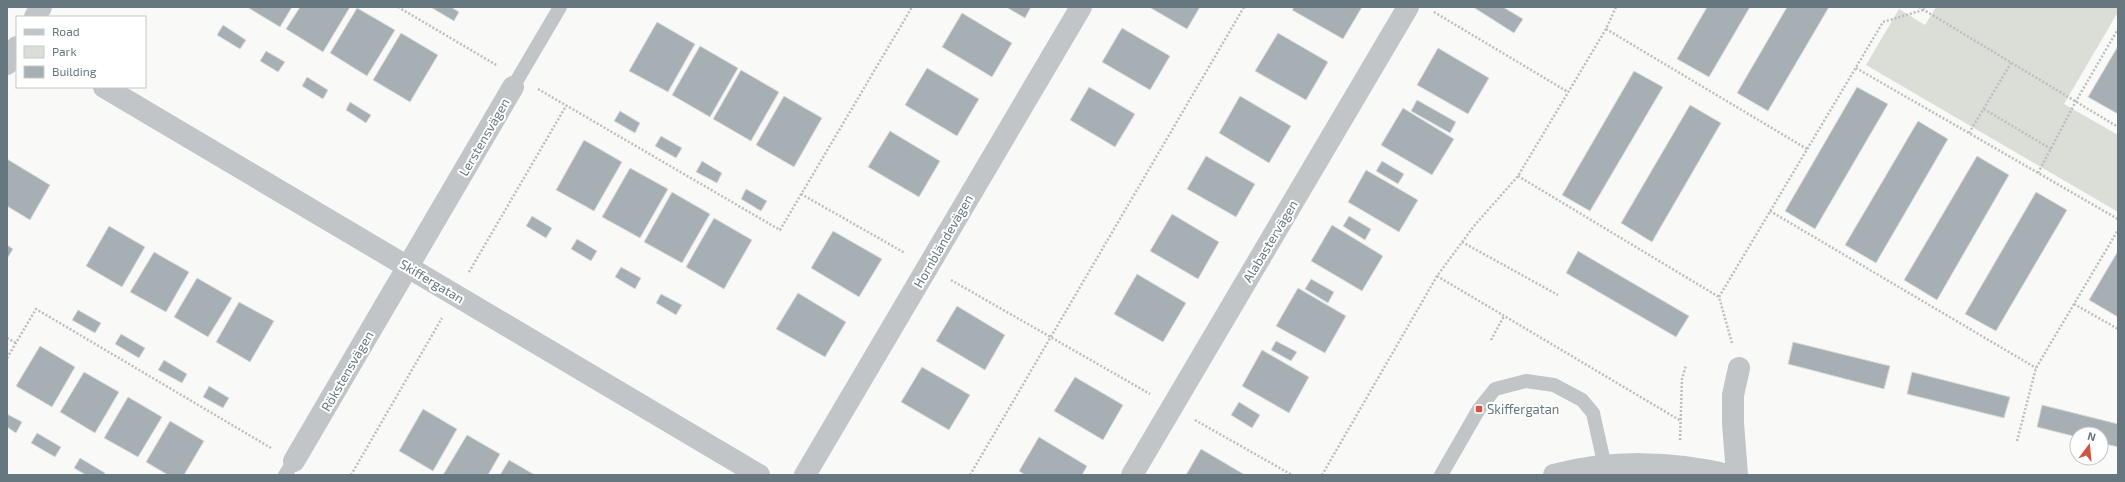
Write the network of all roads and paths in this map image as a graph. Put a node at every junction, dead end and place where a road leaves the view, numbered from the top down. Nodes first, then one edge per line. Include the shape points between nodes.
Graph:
1 (40, 7) edge
2 (398, 7) edge
3 (560, 7) edge
4 (912, 7) edge
5 (1081, 7) edge
6 (1244, 7) edge
7 (1616, 7) edge
8 (1919, 7) edge
9 (1418, 8) edge
10 (1924, 8) edge
11 (36, 16) edge
12 (1606, 29) junction
13 (2118, 29) edge
14 (16, 49) edge
15 (2011, 63) junction
16 (7, 64) edge
17 (1856, 68) junction
18 (516, 82) junction
19 (106, 88) edge
20 (1568, 92) junction
21 (2076, 101) junction
22 (1984, 109) junction
23 (2118, 127) edge
24 (1970, 133) junction
25 (1807, 149) junction
26 (2051, 149) junction
27 (2038, 173) junction
28 (1518, 176) junction
29 (801, 194) junction
30 (1770, 211) junction
31 (2118, 219) edge
32 (2118, 230) edge
33 (1462, 242) junction
34 (928, 266) junction
35 (408, 267) junction
36 (1437, 276) junction
37 (1558, 295) dead end
38 (1719, 297) junction
39 (2074, 304) junction
40 (1504, 316) junction
41 (2118, 329) edge
42 (7, 338) edge
43 (1050, 338) junction
44 (1491, 340) dead end
45 (16, 343) junction
46 (7, 358) edge
47 (1686, 365) dead end
48 (1739, 368) joint
49 (2036, 368) junction
50 (1172, 407) junction
51 (1681, 421) junction
52 (2017, 441) dead end
53 (1605, 467) junction
54 (1679, 467) junction
55 (290, 468) edge
56 (759, 475) edge
57 (805, 475) edge
58 (970, 475) edge
59 (1132, 475) edge
60 (1292, 475) edge
61 (1322, 475) edge
62 (1441, 475) edge
63 (1554, 475) edge
64 (1728, 475) edge
65 (1738, 475) edge

1 - 11 street
2 - 18 path
3 - 18 lane, Lerstensvägen
4 - 29 path
5 - 34 street, Hornbländevägen
6 - 43 path
7 - 12 path
8 - 10 path
9 - 20 path
9 - 50 street, Alabastervägen
10 - 15 path
10 - 17 path via 1883,22
12 - 20 path
12 - 25 path
13 - 21 path
14 - 16 street
15 - 21 path
15 - 22 path
17 - 24 path
17 - 25 path
18 - 29 path via 780,230
18 - 35 street, Lerstensvägen
19 - 35 street, Skiffergatan
20 - 28 path
21 - 23 path
21 - 26 path
22 - 24 path
22 - 26 path
24 - 27 path
25 - 30 path
26 - 27 path
27 - 31 path
28 - 33 path
28 - 38 path
29 - 34 path
30 - 38 path
30 - 49 path
32 - 39 path
33 - 36 path
33 - 37 path
34 - 43 path
34 - 57 street, Hornbländevägen
35 - 55 street, Rökstensvägen
35 - 56 street, Skiffergatan
36 - 40 path
36 - 61 path
38 - 48 path
39 - 41 path
39 - 49 path
40 - 44 path
40 - 51 path
42 - 45 path
43 - 50 path
43 - 58 path
45 - 46 path
45 - 55 path via 36,309
47 - 51 path via 1682,378
48 - 65 street via 1733,395
49 - 52 path
50 - 59 street, Alabastervägen
50 - 60 path
51 - 54 path
53 - 54 street via 1632,464
53 - 62 lane via 1593,413 1582,400 1554,385 1526,381 1495,389 1479,409
53 - 63 street
54 - 64 street via 1697,467

